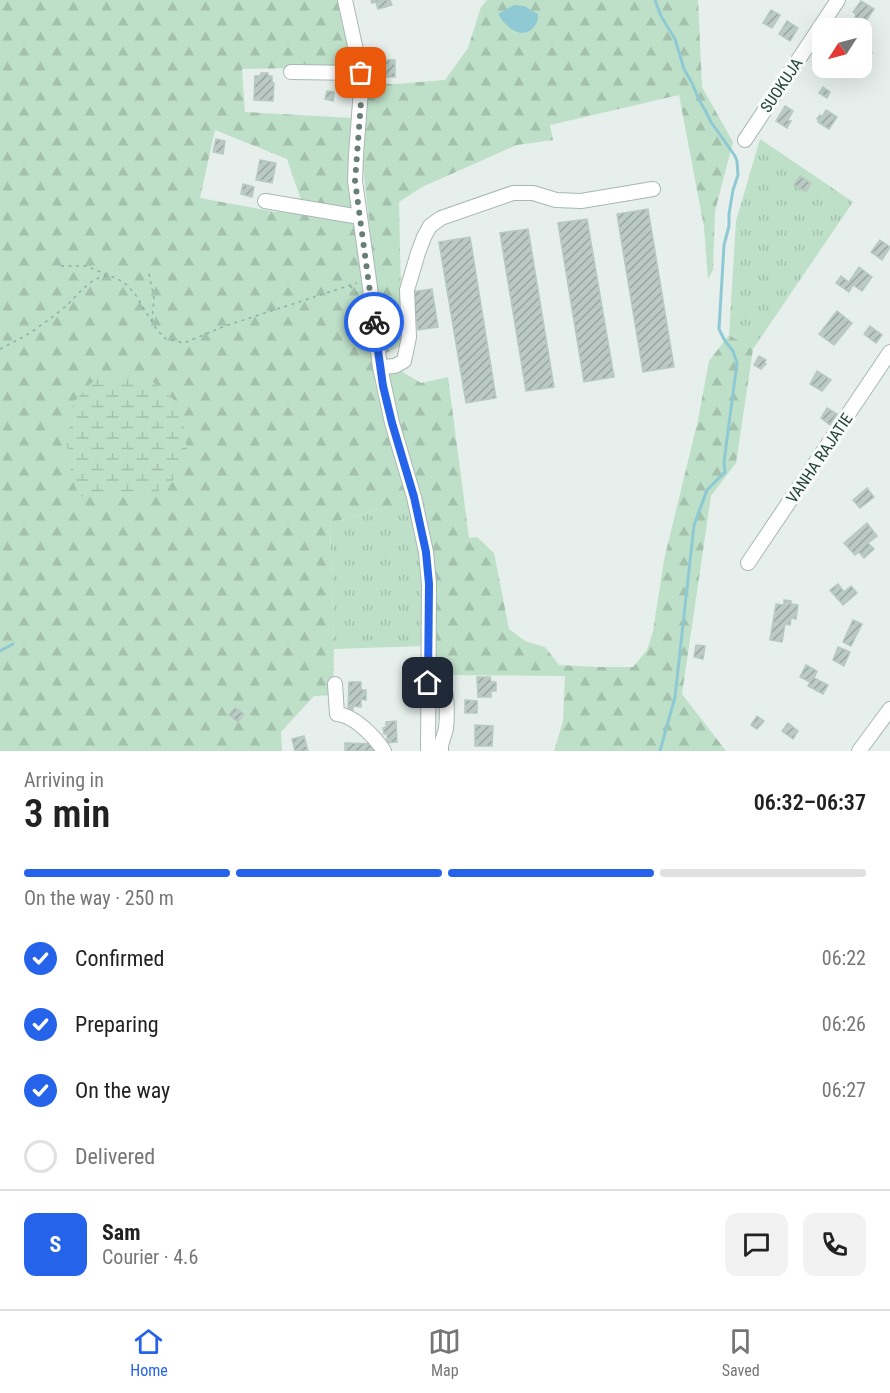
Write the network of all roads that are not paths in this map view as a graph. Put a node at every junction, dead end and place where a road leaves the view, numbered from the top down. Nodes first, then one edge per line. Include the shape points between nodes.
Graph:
1 (345, 0) edge
2 (838, 0) edge
3 (291, 72) dead end
4 (361, 73) junction
5 (745, 140) dead end
6 (653, 189) dead end
7 (266, 201) dead end
8 (360, 217) junction
9 (890, 352) edge
10 (380, 367) junction
11 (748, 563) dead end
12 (428, 683) junction
13 (335, 684) dead end
14 (890, 709) edge
15 (384, 751) edge
16 (428, 751) edge
17 (441, 751) edge
18 (859, 751) edge

1 - 4 street
2 - 5 street, SUOKUJA
3 - 4 street
4 - 8 street via 355,181
6 - 10 street via 581,201 513,193 441,218 424,237 407,290 409,337 404,361
7 - 8 street
8 - 10 street
9 - 11 street, VANHA RAJATIE
10 - 12 street via 426,552
12 - 16 street
12 - 17 street via 443,686 447,697
13 - 15 street via 337,714 360,725
14 - 18 street

